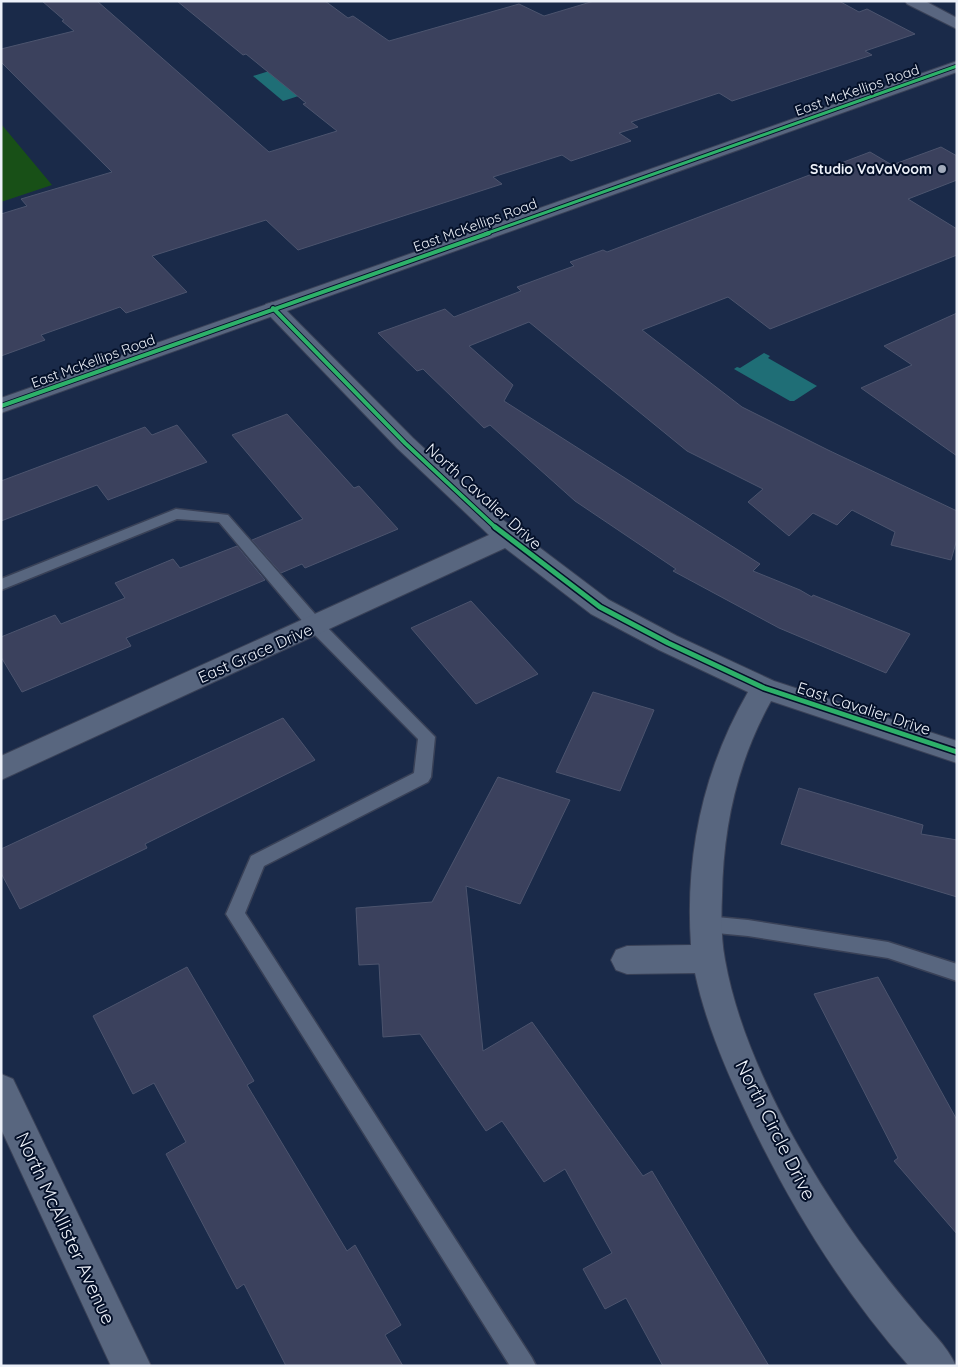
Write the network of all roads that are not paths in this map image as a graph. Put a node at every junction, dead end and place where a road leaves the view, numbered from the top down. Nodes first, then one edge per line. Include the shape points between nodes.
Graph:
1 (913, 1) edge
2 (957, 24) edge
3 (957, 66) edge
4 (273, 308) junction
5 (1, 406) edge
6 (508, 538) junction
7 (1, 585) edge
8 (316, 626) junction
9 (764, 688) junction
10 (957, 752) edge
11 (1, 769) edge
12 (706, 924) junction
13 (709, 959) junction
14 (627, 960) dead end
15 (957, 973) edge
16 (1, 1090) edge
17 (131, 1366) edge
18 (524, 1366) edge
19 (936, 1366) edge

1 - 2 main road
3 - 4 street, East McKellips Road
4 - 5 street, East McKellips Road
4 - 6 street, North Cavalier Drive via 405,443
6 - 8 street, East Grace Drive
6 - 9 street, North Cavalier Drive via 600,607
7 - 8 lane via 176,514 223,518
8 - 11 street, East Grace Drive
8 - 18 lane via 427,737 422,777 256,861 235,914
9 - 10 street, East Cavalier Drive
9 - 12 street, North Circle Drive via 747,716 727,765 713,813 706,863
12 - 13 street, North Circle Drive
12 - 15 lane via 888,950
13 - 14 street
13 - 19 street, North Circle Drive via 719,1003 744,1075 785,1156 842,1250 902,1330
16 - 17 street, North McAllister Avenue

